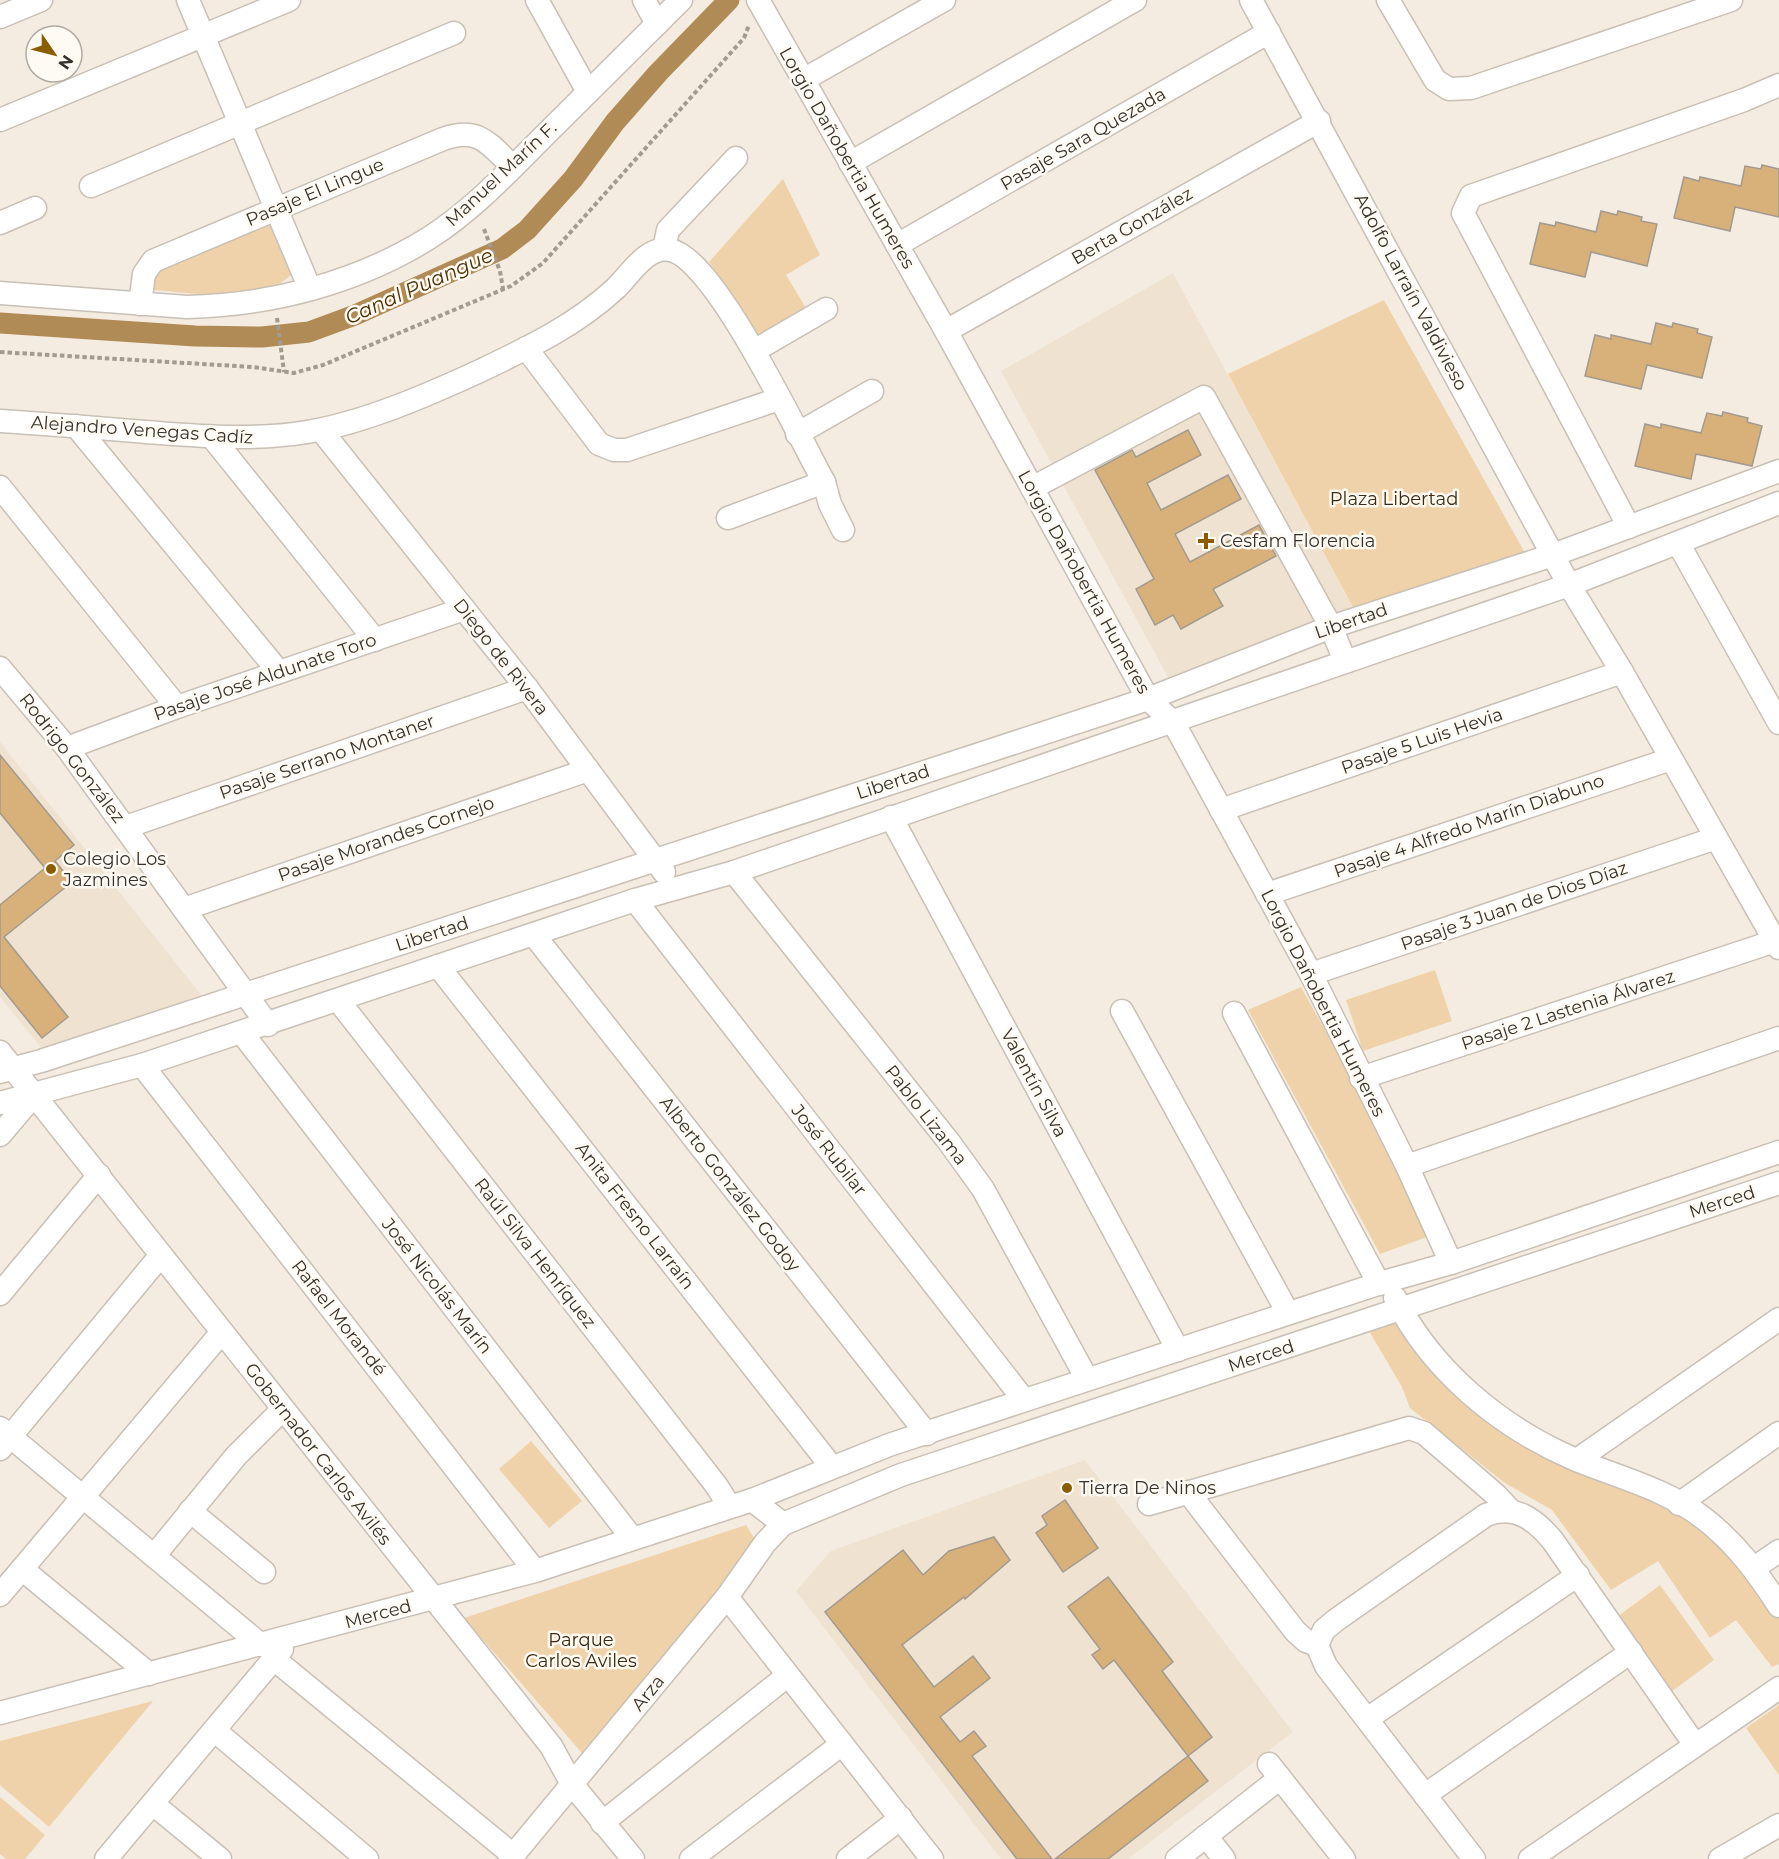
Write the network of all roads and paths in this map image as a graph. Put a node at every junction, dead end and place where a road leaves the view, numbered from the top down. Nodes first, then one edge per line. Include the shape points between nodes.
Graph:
1 (42, 0) edge
2 (188, 0) edge
3 (289, 0) edge
4 (537, 0) edge
5 (644, 0) edge
6 (681, 0) edge
7 (758, 0) edge
8 (944, 0) edge
9 (1135, 0) edge
10 (1251, 0) edge
11 (1731, 0) edge
12 (1392, 1) edge
13 (0, 17) edge
14 (657, 24) junction
15 (1269, 32) junction
16 (454, 33) dead end
17 (203, 36) junction
18 (804, 80) junction
19 (1779, 85) edge
20 (588, 92) junction
21 (0, 120) edge
22 (1319, 121) junction
23 (240, 123) junction
24 (736, 158) dead end
25 (850, 163) junction
26 (513, 167) junction
27 (91, 186) dead end
28 (35, 208) dead end
29 (276, 208) junction
30 (0, 223) edge
31 (484, 230) dead end
32 (897, 245) junction
33 (664, 249) junction
34 (310, 289) junction
35 (503, 290) dead end
36 (0, 293) edge
37 (140, 304) junction
38 (826, 309) dead end
39 (277, 318) dead end
40 (946, 332) junction
41 (526, 348) junction
42 (754, 351) junction
43 (284, 372) dead end
44 (872, 391) dead end
45 (779, 399) junction
46 (0, 421) edge
47 (76, 426) junction
48 (321, 430) junction
49 (797, 434) junction
50 (212, 437) junction
51 (1779, 471) edge
52 (824, 482) junction
53 (0, 487) edge
54 (1032, 488) junction
55 (1776, 512) edge
56 (728, 518) dead end
57 (1629, 527) junction
58 (843, 530) dead end
59 (1678, 543) junction
60 (1553, 555) junction
61 (1569, 585) junction
62 (464, 609) junction
63 (1331, 627) junction
64 (375, 640) junction
65 (1345, 661) junction
66 (0, 668) edge
67 (279, 672) junction
68 (1623, 672) junction
69 (527, 688) junction
70 (1148, 699) junction
71 (177, 707) junction
72 (1173, 722) junction
73 (1779, 723) edge
74 (67, 748) junction
75 (1671, 759) junction
76 (588, 770) junction
77 (1221, 810) junction
78 (891, 817) junction
79 (126, 827) junction
80 (1716, 838) junction
81 (655, 861) junction
82 (734, 872) junction
83 (677, 888) junction
84 (1267, 894) junction
85 (635, 900) junction
86 (184, 909) junction
87 (534, 935) junction
88 (1777, 945) edge
89 (438, 966) junction
90 (1311, 974) junction
91 (246, 994) junction
92 (338, 1000) junction
93 (1122, 1011) dead end
94 (1234, 1013) dead end
95 (268, 1024) junction
96 (242, 1033) junction
97 (1779, 1038) edge
98 (0, 1052) edge
99 (142, 1065) junction
100 (7, 1071) edge
101 (1361, 1078) junction
102 (34, 1095) junction
103 (0, 1103) edge
104 (0, 1135) edge
105 (1779, 1152) edge
106 (1407, 1166) junction
107 (99, 1175) junction
108 (1779, 1183) edge
109 (161, 1255) junction
110 (1451, 1263) junction
111 (1383, 1282) junction
112 (0, 1294) edge
113 (1401, 1310) junction
114 (1288, 1313) junction
115 (1779, 1319) edge
116 (222, 1332) junction
117 (1178, 1350) junction
118 (1088, 1379) junction
119 (1024, 1400) junction
120 (283, 1409) junction
121 (1779, 1433) edge
122 (927, 1434) junction
123 (3, 1438) edge
124 (1577, 1460) junction
125 (831, 1466) junction
126 (1188, 1492) junction
127 (83, 1496) junction
128 (752, 1500) junction
129 (1149, 1504) dead end
130 (1679, 1504) junction
131 (730, 1507) junction
132 (1510, 1510) junction
133 (190, 1511) junction
134 (783, 1524) junction
135 (632, 1538) junction
136 (1779, 1551) edge
137 (154, 1556) junction
138 (1754, 1568) junction
139 (22, 1569) junction
140 (536, 1571) junction
141 (264, 1572) dead end
142 (1578, 1575) junction
143 (0, 1595) edge
144 (727, 1597) junction
145 (432, 1600) junction
146 (1779, 1606) edge
147 (1317, 1645) junction
148 (267, 1652) junction
149 (1631, 1652) junction
150 (149, 1674) junction
151 (787, 1676) junction
152 (1779, 1689) edge
153 (0, 1713) edge
154 (1367, 1719) junction
155 (214, 1730) junction
156 (842, 1744) junction
157 (1695, 1744) junction
158 (572, 1784) junction
159 (1425, 1795) junction
160 (153, 1804) junction
161 (901, 1818) junction
162 (602, 1823) junction
163 (1779, 1825) edge
164 (1206, 1836) junction
165 (512, 1857) edge
166 (106, 1859) edge
167 (220, 1859) edge
168 (367, 1859) edge
169 (633, 1859) edge
170 (691, 1859) edge
171 (848, 1859) edge
172 (932, 1859) edge
173 (1177, 1859) edge
174 (1224, 1859) edge
175 (1344, 1859) edge
176 (1474, 1859) edge
177 (1530, 1859) edge
178 (1720, 1859) edge

1 - 13 street
2 - 17 street
3 - 17 street
4 - 20 street
5 - 14 street
6 - 14 street, Manuel Marín F.
7 - 18 street, Lorgio Dañobertia Humeres
8 - 18 street
9 - 25 street
10 - 15 street, Adolfo Larraín Valdivieso
11 - 12 street via 1463,90 1449,89 1435,80
14 - 20 street, Manuel Marín F.
15 - 22 street, Adolfo Larraín Valdivieso
15 - 32 street, Pasaje Sara Quezada
16 - 23 street
17 - 21 street
17 - 23 street
18 - 25 street, Lorgio Dañobertia Humeres
19 - 57 street via 1471,196 1463,213
20 - 26 street, Manuel Marín F.
22 - 40 street, Berta González
22 - 60 street, Adolfo Larraín Valdivieso
23 - 27 street
23 - 29 street
24 - 33 street via 668,230
25 - 32 street, Lorgio Dañobertia Humeres
26 - 29 street, Pasaje El Lingue via 486,140 462,133
26 - 34 street, Manuel Marín F. via 453,221 416,246 371,268
28 - 30 street
29 - 34 street
29 - 37 street, Pasaje El Lingue via 153,261 144,274
31 - 35 path
32 - 40 street, Lorgio Dañobertia Humeres
33 - 41 street, Alejandro Venegas Cadíz via 645,258 578,319
33 - 42 street via 682,255 711,284
34 - 37 street, Manuel Marín F. via 217,306
36 - 37 street, Manuel Marín F.
38 - 42 street
39 - 43 path
40 - 54 street, Lorgio Dañobertia Humeres
41 - 45 street via 599,444 614,450 627,450
41 - 48 street, Alejandro Venegas Cadíz via 433,391
42 - 45 street
44 - 49 street
45 - 49 street
46 - 47 street, Alejandro Venegas Cadíz
47 - 50 street, Alejandro Venegas Cadíz
47 - 67 street
48 - 50 street, Alejandro Venegas Cadíz via 277,436
48 - 62 street, Diego de Rivera
49 - 52 street
50 - 64 street
51 - 57 street, Libertad
52 - 56 street
52 - 58 street
53 - 71 street
54 - 63 street via 1204,397
54 - 70 street, Lorgio Dañobertia Humeres
55 - 59 street, Libertad
57 - 60 street, Libertad
59 - 61 street, Libertad
59 - 73 street
60 - 61 street, Adolfo Larraín Valdivieso
60 - 63 street, Libertad
61 - 65 street, Libertad
61 - 68 street, Adolfo Larraín Valdivieso
62 - 64 street, Pasaje José Aldunate Toro
62 - 69 street, Diego de Rivera
63 - 65 street
63 - 70 street, Libertad
64 - 67 street, Pasaje José Aldunate Toro
65 - 72 street, Libertad
66 - 74 street, Rodrigo González
67 - 71 street, Pasaje José Aldunate Toro
68 - 75 street, Adolfo Larraín Valdivieso
68 - 77 street, Pasaje 5 Luis Hevia
69 - 76 street, Diego de Rivera
69 - 79 street, Pasaje Serrano Montaner
70 - 72 street, Lorgio Dañobertia Humeres
70 - 81 street, Libertad
71 - 74 street, Pasaje José Aldunate Toro
72 - 77 street, Lorgio Dañobertia Humeres
72 - 78 street, Libertad
74 - 79 street, Rodrigo González
75 - 80 street, Adolfo Larraín Valdivieso
75 - 84 street, Pasaje 4 Alfredo Marín Diabuno
76 - 81 street, Diego de Rivera
76 - 86 street, Pasaje Morandes Cornejo
77 - 84 street, Lorgio Dañobertia Humeres
78 - 82 street, Libertad
78 - 117 street, Valentín Silva
79 - 86 street, Rodrigo González
80 - 88 street, Adolfo Larraín Valdivieso
80 - 90 street, Pasaje 3 Juan de Dios Díaz
81 - 83 street, Diego de Rivera
81 - 91 street, Libertad
82 - 83 street, Libertad
82 - 118 street, Pablo Lizama via 983,1189
83 - 85 street, Libertad
84 - 90 street, Lorgio Dañobertia Humeres
85 - 87 street, Libertad
85 - 119 street, José Rubilar
86 - 91 street, Rodrigo González
87 - 89 street, Libertad
87 - 122 street, Alberto González Godoy
88 - 101 street, Pasaje 2 Lastenia Álvarez
89 - 92 street, Libertad
89 - 125 street, Anita Fresno Larraín
90 - 101 street, Lorgio Dañobertia Humeres
91 - 95 street, Rodrigo González
91 - 100 street, Libertad
92 - 95 street, Libertad
92 - 131 street, Raúl Silva Henríquez
93 - 114 street
94 - 111 street
95 - 96 street, Libertad
96 - 99 street, Libertad
96 - 135 street, José Nicolás Marín
97 - 106 street
98 - 100 street, Gobernador Carlos Avilés
99 - 102 street, Libertad
99 - 140 street, Rafael Morandé
100 - 102 street, Gobernador Carlos Avilés
101 - 106 street, Lorgio Dañobertia Humeres
102 - 103 street, Libertad
102 - 104 street
102 - 107 street, Gobernador Carlos Avilés
105 - 110 street, Merced
106 - 110 street, Lorgio Dañobertia Humeres
107 - 109 street, Gobernador Carlos Avilés
107 - 112 street
108 - 113 street, Merced
109 - 116 street, Gobernador Carlos Avilés
109 - 123 street
110 - 111 street, Merced
111 - 113 street
111 - 114 street, Merced
113 - 124 street via 1434,1355 1472,1396 1524,1433
113 - 134 street, Merced via 901,1475
114 - 117 street, Merced
115 - 124 street
116 - 120 street, Gobernador Carlos Avilés
116 - 127 street
117 - 118 street, Merced
118 - 119 street, Merced
119 - 122 street, Merced
120 - 133 street
120 - 145 street, Gobernador Carlos Avilés
121 - 130 street
122 - 125 street, Merced
123 - 127 street
124 - 130 street via 1645,1486
125 - 128 street, Merced
126 - 129 street
126 - 132 street via 1409,1428 1424,1433
126 - 147 street via 1295,1631
127 - 137 street
127 - 139 street
128 - 131 street, Merced
128 - 134 street
130 - 138 street via 1701,1516
131 - 135 street, Merced
132 - 142 street via 1527,1516 1544,1529
132 - 147 street via 1486,1515 1336,1620 1324,1630
133 - 137 street
133 - 141 street
134 - 144 street, Arza
135 - 140 street, Merced
136 - 138 street
137 - 148 street
138 - 146 street
139 - 143 street
139 - 150 street
140 - 145 street, Merced
142 - 149 street
142 - 154 street
144 - 151 street
144 - 158 street, Arza
145 - 148 street, Merced via 293,1636
145 - 158 street, Gobernador Carlos Avilés via 551,1746
147 - 154 street via 1322,1660
148 - 150 street, Merced
148 - 155 street
148 - 165 street
149 - 157 street
149 - 159 street
150 - 153 street, Merced
151 - 156 street
151 - 162 street
152 - 157 street
154 - 159 street
155 - 160 street
155 - 168 street
156 - 161 street
156 - 170 street
157 - 177 street
158 - 162 street, Gobernador Carlos Avilés
158 - 165 street, Arza
159 - 176 street
160 - 166 street
160 - 167 street
161 - 171 street
161 - 172 street
162 - 169 street, Gobernador Carlos Avilés
163 - 178 street
164 - 173 street
164 - 174 street
164 - 175 street via 1274,1771

